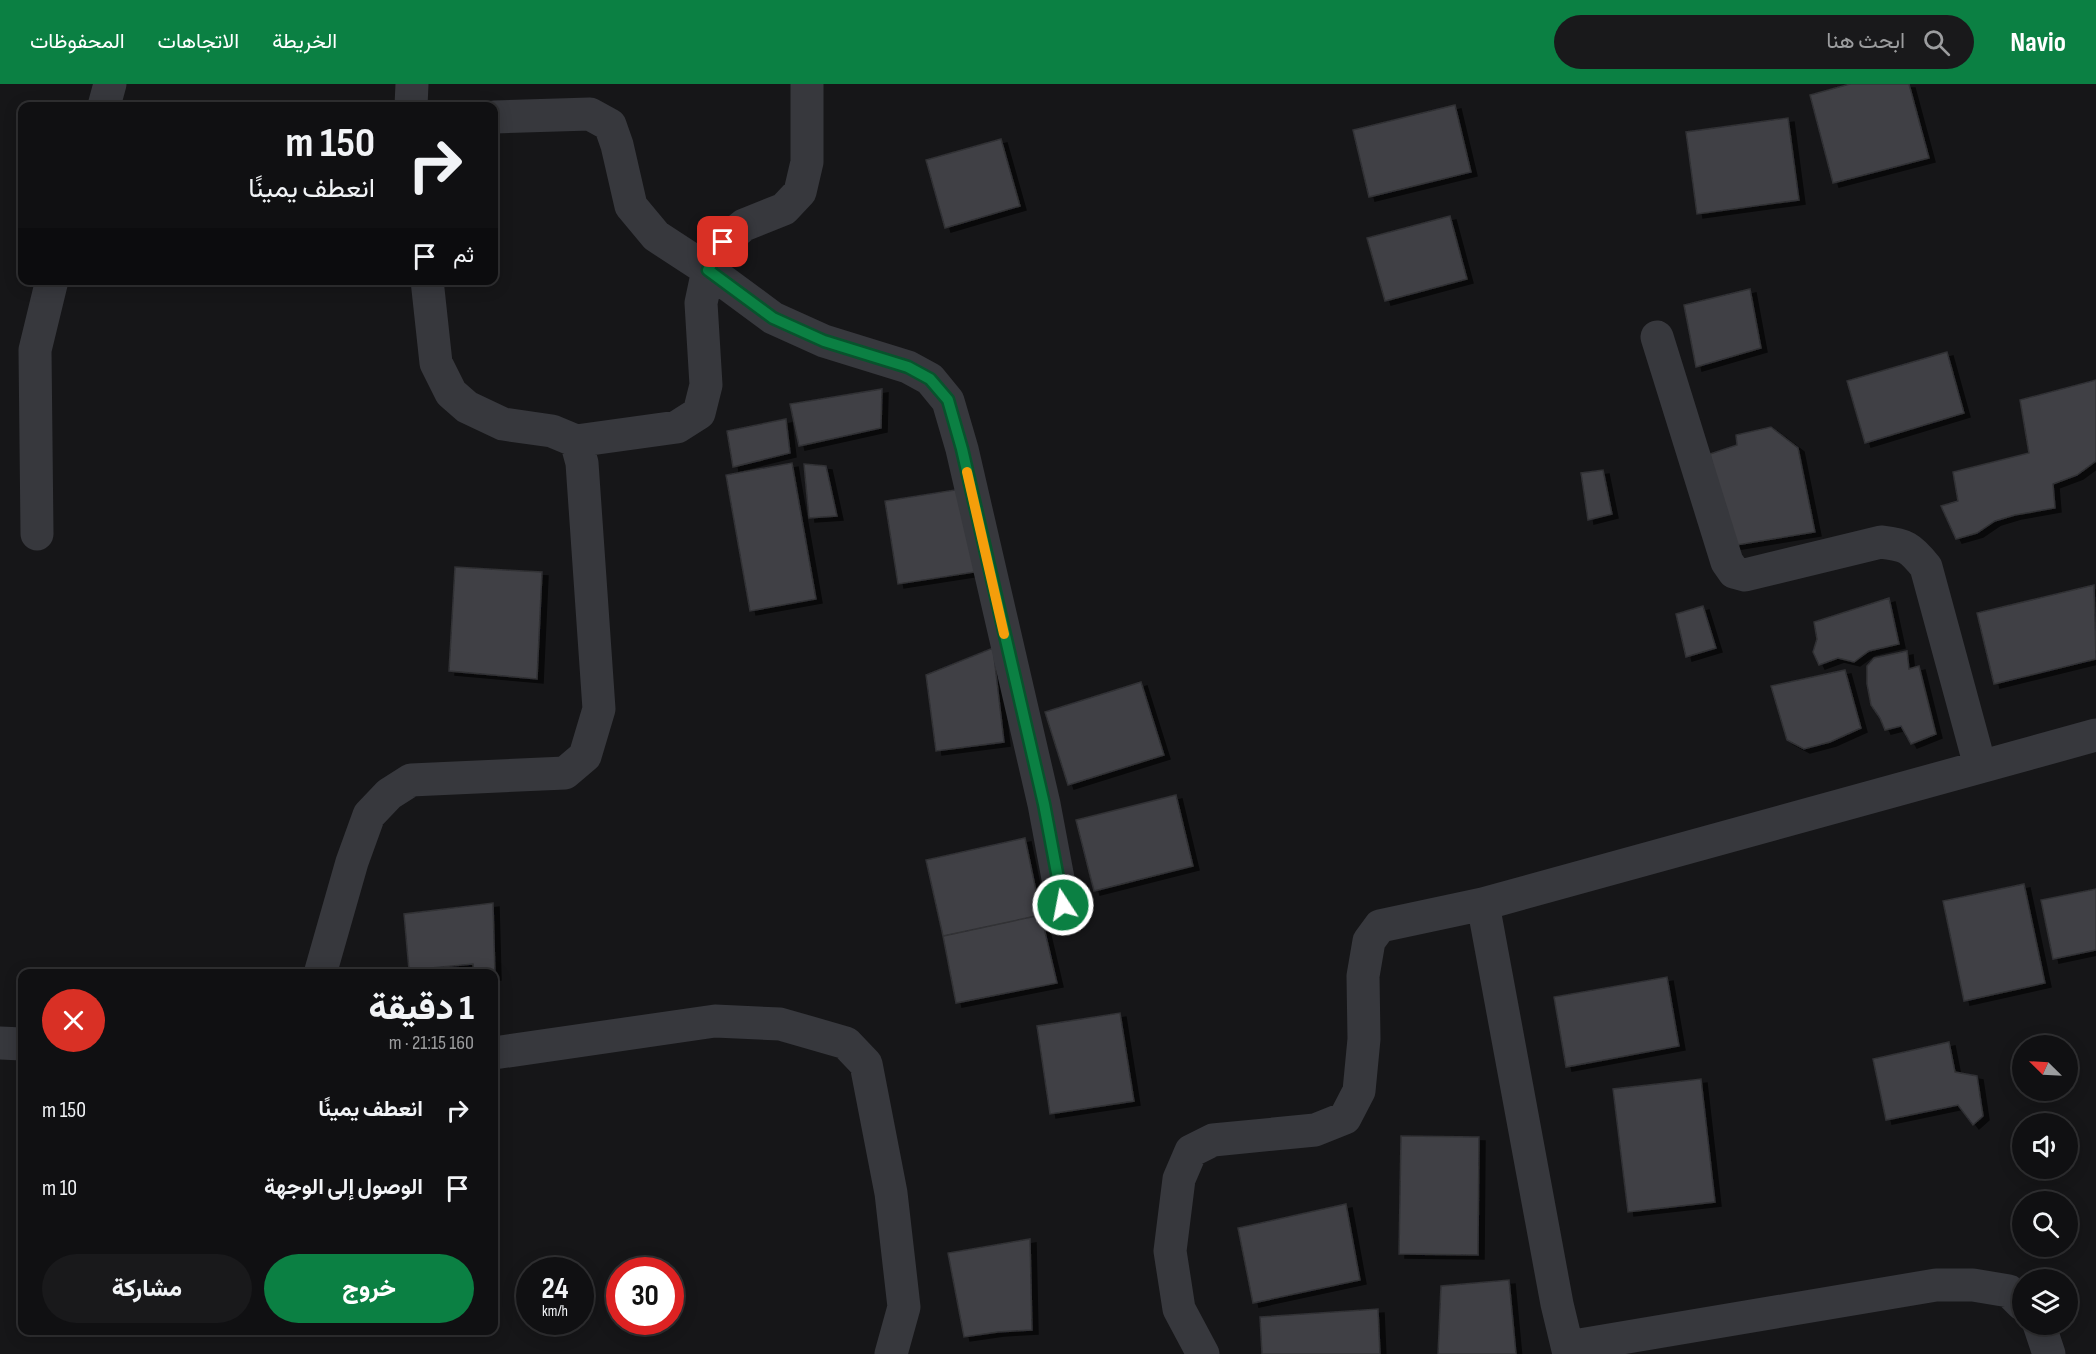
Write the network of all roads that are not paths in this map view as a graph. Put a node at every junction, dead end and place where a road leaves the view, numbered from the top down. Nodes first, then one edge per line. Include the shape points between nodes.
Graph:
1 (110, 84) edge
2 (412, 84) edge
3 (807, 84) edge
4 (105, 102) edge
5 (411, 102) edge
6 (498, 117) edge
7 (708, 270) junction
8 (51, 285) edge
9 (428, 285) edge
10 (1657, 337) dead end
11 (576, 441) junction
12 (38, 534) dead end
13 (2096, 735) edge
14 (1980, 766) junction
15 (1483, 904) junction
16 (1063, 905) dead end
17 (321, 969) edge
18 (0, 1043) edge
19 (18, 1044) edge
20 (498, 1052) edge
21 (2012, 1294) edge
22 (2043, 1335) edge
23 (1569, 1351) edge
24 (891, 1354) edge
25 (1203, 1354) edge
26 (2049, 1354) edge

1 - 4 street
2 - 5 street
3 - 7 street via 807,162 800,192 783,209 744,225 723,242
6 - 7 street via 590,114 610,125 630,206 656,236
7 - 11 street via 701,303 706,385 699,413 677,427
7 - 16 street via 773,318 824,341 908,367 930,379 948,400 1041,793
8 - 12 street via 35,350
9 - 11 street via 436,363 451,393 467,407 503,424 552,431
10 - 14 street via 1727,562 1734,572 1745,575 1881,542 1904,545 1926,567
11 - 17 street via 582,463 599,709 585,756 565,773 411,780 388,794 369,815
13 - 14 street
14 - 15 street
15 - 23 street
15 - 25 street via 1380,926 1369,941 1363,976 1364,1039 1359,1092 1345,1118 1314,1130 1213,1140 1191,1151 1179,1179 1170,1251 1179,1309
18 - 19 street
20 - 24 street via 715,1021 780,1024 846,1043 866,1064 891,1193 904,1307
21 - 23 street via 1972,1285 1936,1285
22 - 26 street

